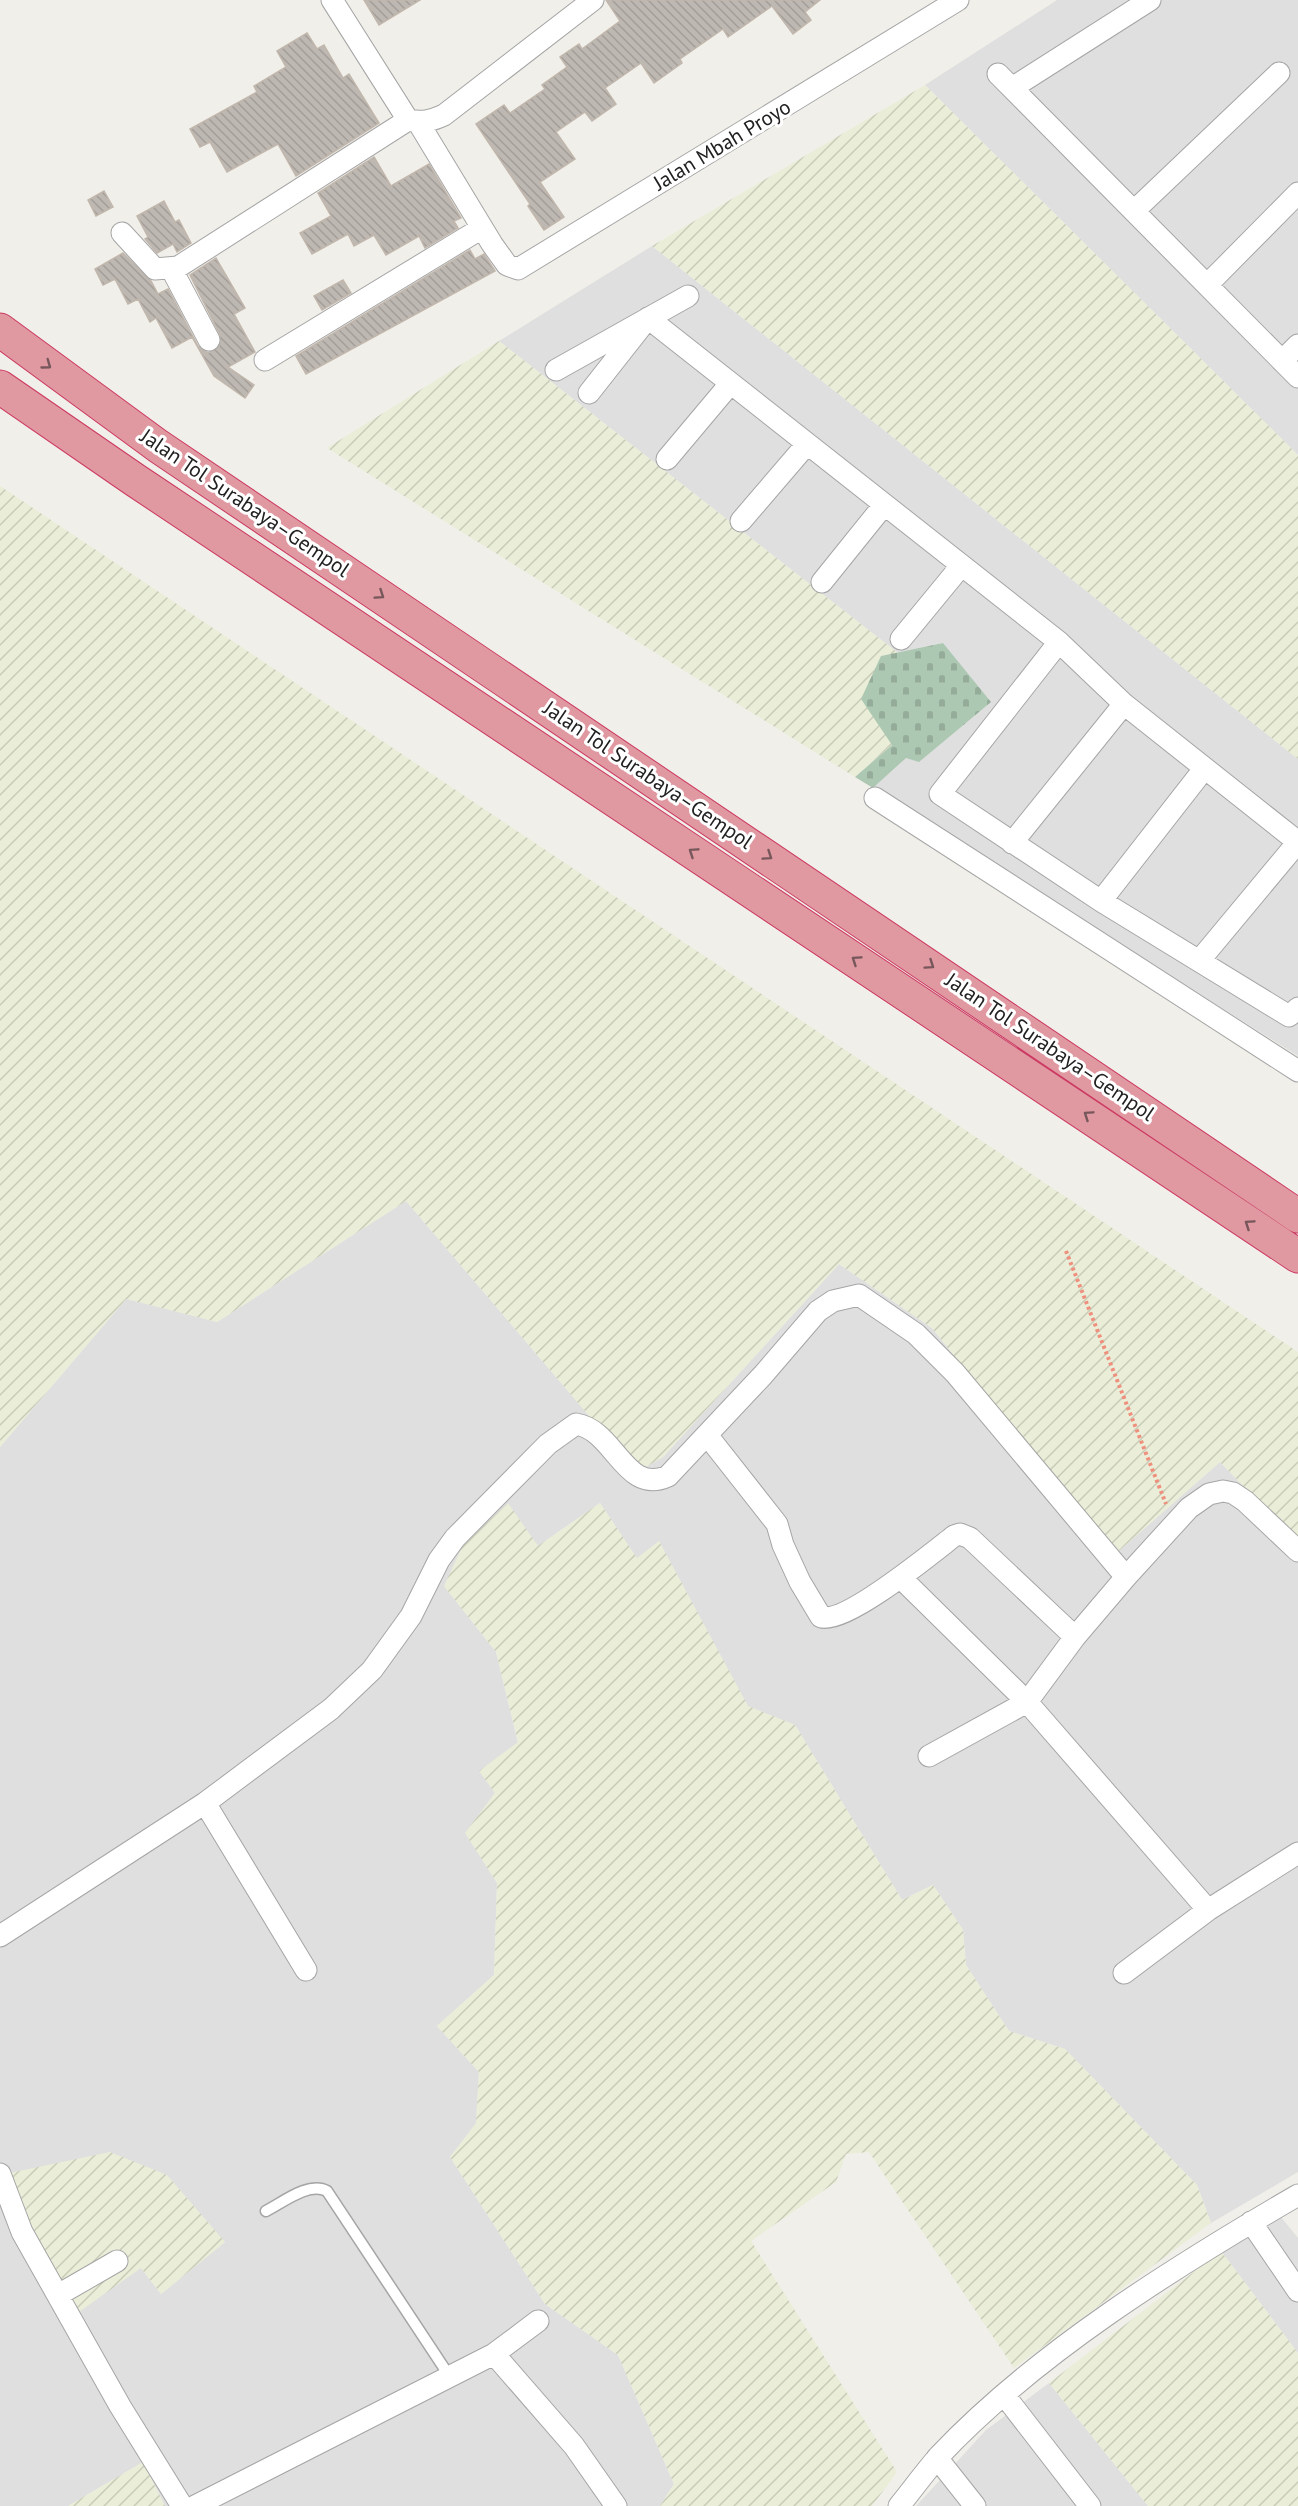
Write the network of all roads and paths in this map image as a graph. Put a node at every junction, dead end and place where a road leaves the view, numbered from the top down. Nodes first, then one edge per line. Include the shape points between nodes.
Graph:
1 (332, 0) edge
2 (593, 0) edge
3 (956, 0) edge
4 (1150, 0) edge
5 (1279, 73) dead end
6 (413, 121) junction
7 (1298, 193) edge
8 (1134, 211) junction
9 (122, 233) dead end
10 (487, 236) junction
11 (171, 268) junction
12 (1207, 285) junction
13 (688, 296) dead end
14 (648, 318) junction
15 (0, 330) edge
16 (209, 340) dead end
17 (1298, 345) edge
18 (265, 360) dead end
19 (1282, 361) junction
20 (556, 370) dead end
21 (1298, 377) edge
22 (730, 384) junction
23 (0, 387) edge
24 (589, 393) dead end
25 (807, 444) junction
26 (668, 459) dead end
27 (884, 505) junction
28 (741, 521) dead end
29 (961, 566) junction
30 (822, 582) dead end
31 (900, 639) dead end
32 (1059, 642) junction
33 (1124, 704) junction
34 (1204, 769) junction
35 (875, 798) dead end
36 (1298, 842) edge
37 (1011, 843) junction
38 (1101, 901) junction
39 (1198, 961) junction
40 (1298, 1008) edge
41 (1298, 1071) edge
42 (1298, 1216) edge
43 (1066, 1251) dead end
44 (1298, 1256) edge
45 (707, 1435) junction
46 (1174, 1523) junction
47 (1298, 1551) edge
48 (1126, 1577) junction
49 (901, 1578) junction
50 (1075, 1637) junction
51 (1027, 1702) junction
52 (929, 1756) dead end
53 (205, 1803) junction
54 (1298, 1853) edge
55 (1208, 1910) junction
56 (0, 1936) edge
57 (306, 1970) dead end
58 (1124, 1973) dead end
59 (0, 2174) edge
60 (1298, 2195) edge
61 (266, 2211) dead end
62 (1251, 2222) junction
63 (117, 2261) dead end
64 (1298, 2291) edge
65 (58, 2295) junction
66 (537, 2321) dead end
67 (494, 2354) junction
68 (450, 2377) junction
69 (1005, 2396) junction
70 (938, 2458) junction
71 (182, 2506) edge
72 (195, 2506) edge
73 (616, 2506) edge
74 (899, 2506) edge
75 (975, 2506) edge
76 (1090, 2506) edge

1 - 6 street
2 - 6 street via 444,115
3 - 10 street, Jalan Mbah Proyo via 518,269 507,265
4 - 8 street via 1005,81
5 - 8 street
6 - 10 street
6 - 11 street
7 - 12 street
8 - 12 street
9 - 11 street via 155,269
10 - 18 street
11 - 16 street
12 - 19 street
13 - 14 street
14 - 20 street
14 - 22 street
14 - 24 street
15 -> 42 highway, Jalan Tol Surabaya–Gempol via 158,446
17 - 19 street
19 - 21 street
22 - 25 street
22 - 26 street
44 -> 23 highway, Jalan Tol Surabaya–Gempol
25 - 27 street
25 - 28 street
27 - 29 street
27 - 30 street
29 - 31 street
29 - 32 street
32 - 33 street
32 - 37 street via 940,795
33 - 34 street
33 - 37 street
34 - 36 street
34 - 38 street
35 - 41 street
36 - 39 street
37 - 38 street
38 - 39 street
39 - 40 street via 1289,1016
43 - 46 path
45 - 48 street via 818,1311 833,1300 859,1295 916,1334 956,1373
45 - 49 street via 777,1524 800,1582 822,1617 840,1615
45 - 53 street via 668,1476 648,1482 637,1477 595,1431 576,1424 565,1430 455,1538 439,1560 411,1616 372,1670 331,1709
46 - 47 street via 1209,1494 1233,1493
46 - 48 street
48 - 50 street
49 - 50 street via 954,1536 966,1535
49 - 51 street
50 - 51 street
51 - 52 street
51 - 55 street
53 - 56 street
53 - 57 street
54 - 55 street
55 - 58 street
59 - 65 street via 22,2232
60 - 62 street
61 - 68 lane via 307,2190 327,2191
62 - 64 street
62 - 69 street via 1105,2317
63 - 65 street
65 - 71 street
66 - 67 street
67 - 68 street
67 - 73 street via 574,2446
68 - 72 street
69 - 70 street
69 - 76 street
70 - 74 street
70 - 75 street

